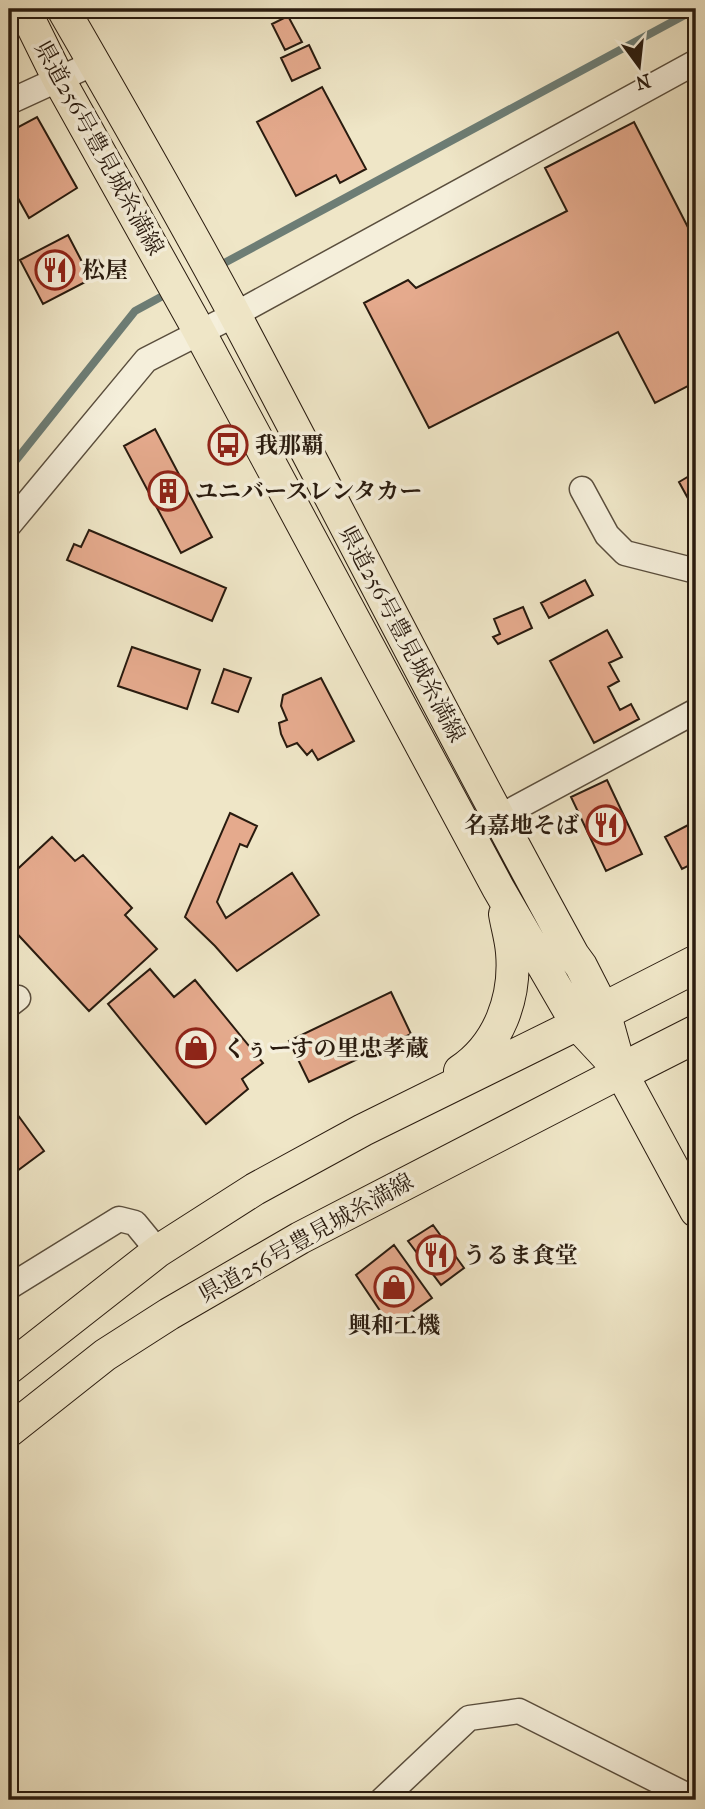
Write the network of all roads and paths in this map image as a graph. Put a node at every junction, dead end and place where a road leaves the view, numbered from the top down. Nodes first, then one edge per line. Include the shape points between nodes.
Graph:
1 (24, 9) edge
2 (64, 9) edge
3 (696, 62) edge
4 (94, 63) junction
5 (58, 78) junction
6 (9, 102) edge
7 (231, 308) junction
8 (196, 326) junction
9 (582, 489) dead end
10 (9, 526) edge
11 (696, 571) edge
12 (696, 711) edge
13 (497, 818) junction
14 (498, 888) junction
15 (696, 964) edge
16 (590, 1018) junction
17 (696, 1034) edge
18 (621, 1072) junction
19 (404, 1110) junction
20 (696, 1211) edge
21 (158, 1251) junction
22 (9, 1287) edge
23 (9, 1367) edge
24 (9, 1431) edge
25 (382, 1800) edge
26 (696, 1800) edge

1 - 5 main road, 県道256号豊見城糸満線
2 - 4 main road, 県道256号豊見城糸満線
3 - 7 street
4 - 5 street
4 - 7 main road, 県道256号豊見城糸満線
5 - 6 street
5 - 8 main road, 県道256号豊見城糸満線
7 - 8 street
7 - 13 main road, 県道256号豊見城糸満線
8 - 10 street via 146,360
8 - 14 main road, 県道256号豊見城糸満線
9 - 11 street via 607,535 625,554
12 - 13 street
13 - 16 main road, 県道256号豊見城糸満線 via 581,967
14 - 16 main road, 県道256号豊見城糸満線
14 - 19 main road via 512,950 513,980 504,1017 471,1064
15 - 16 highway
16 - 18 main road
16 - 19 main road
17 - 18 highway
18 - 20 main road
18 - 24 main road, 県道256号豊見城糸満線 via 300,1238 181,1307 105,1355
19 - 21 main road via 255,1189
21 - 22 street via 135,1223 119,1219
21 - 23 main road
25 - 26 street via 469,1718 519,1711

